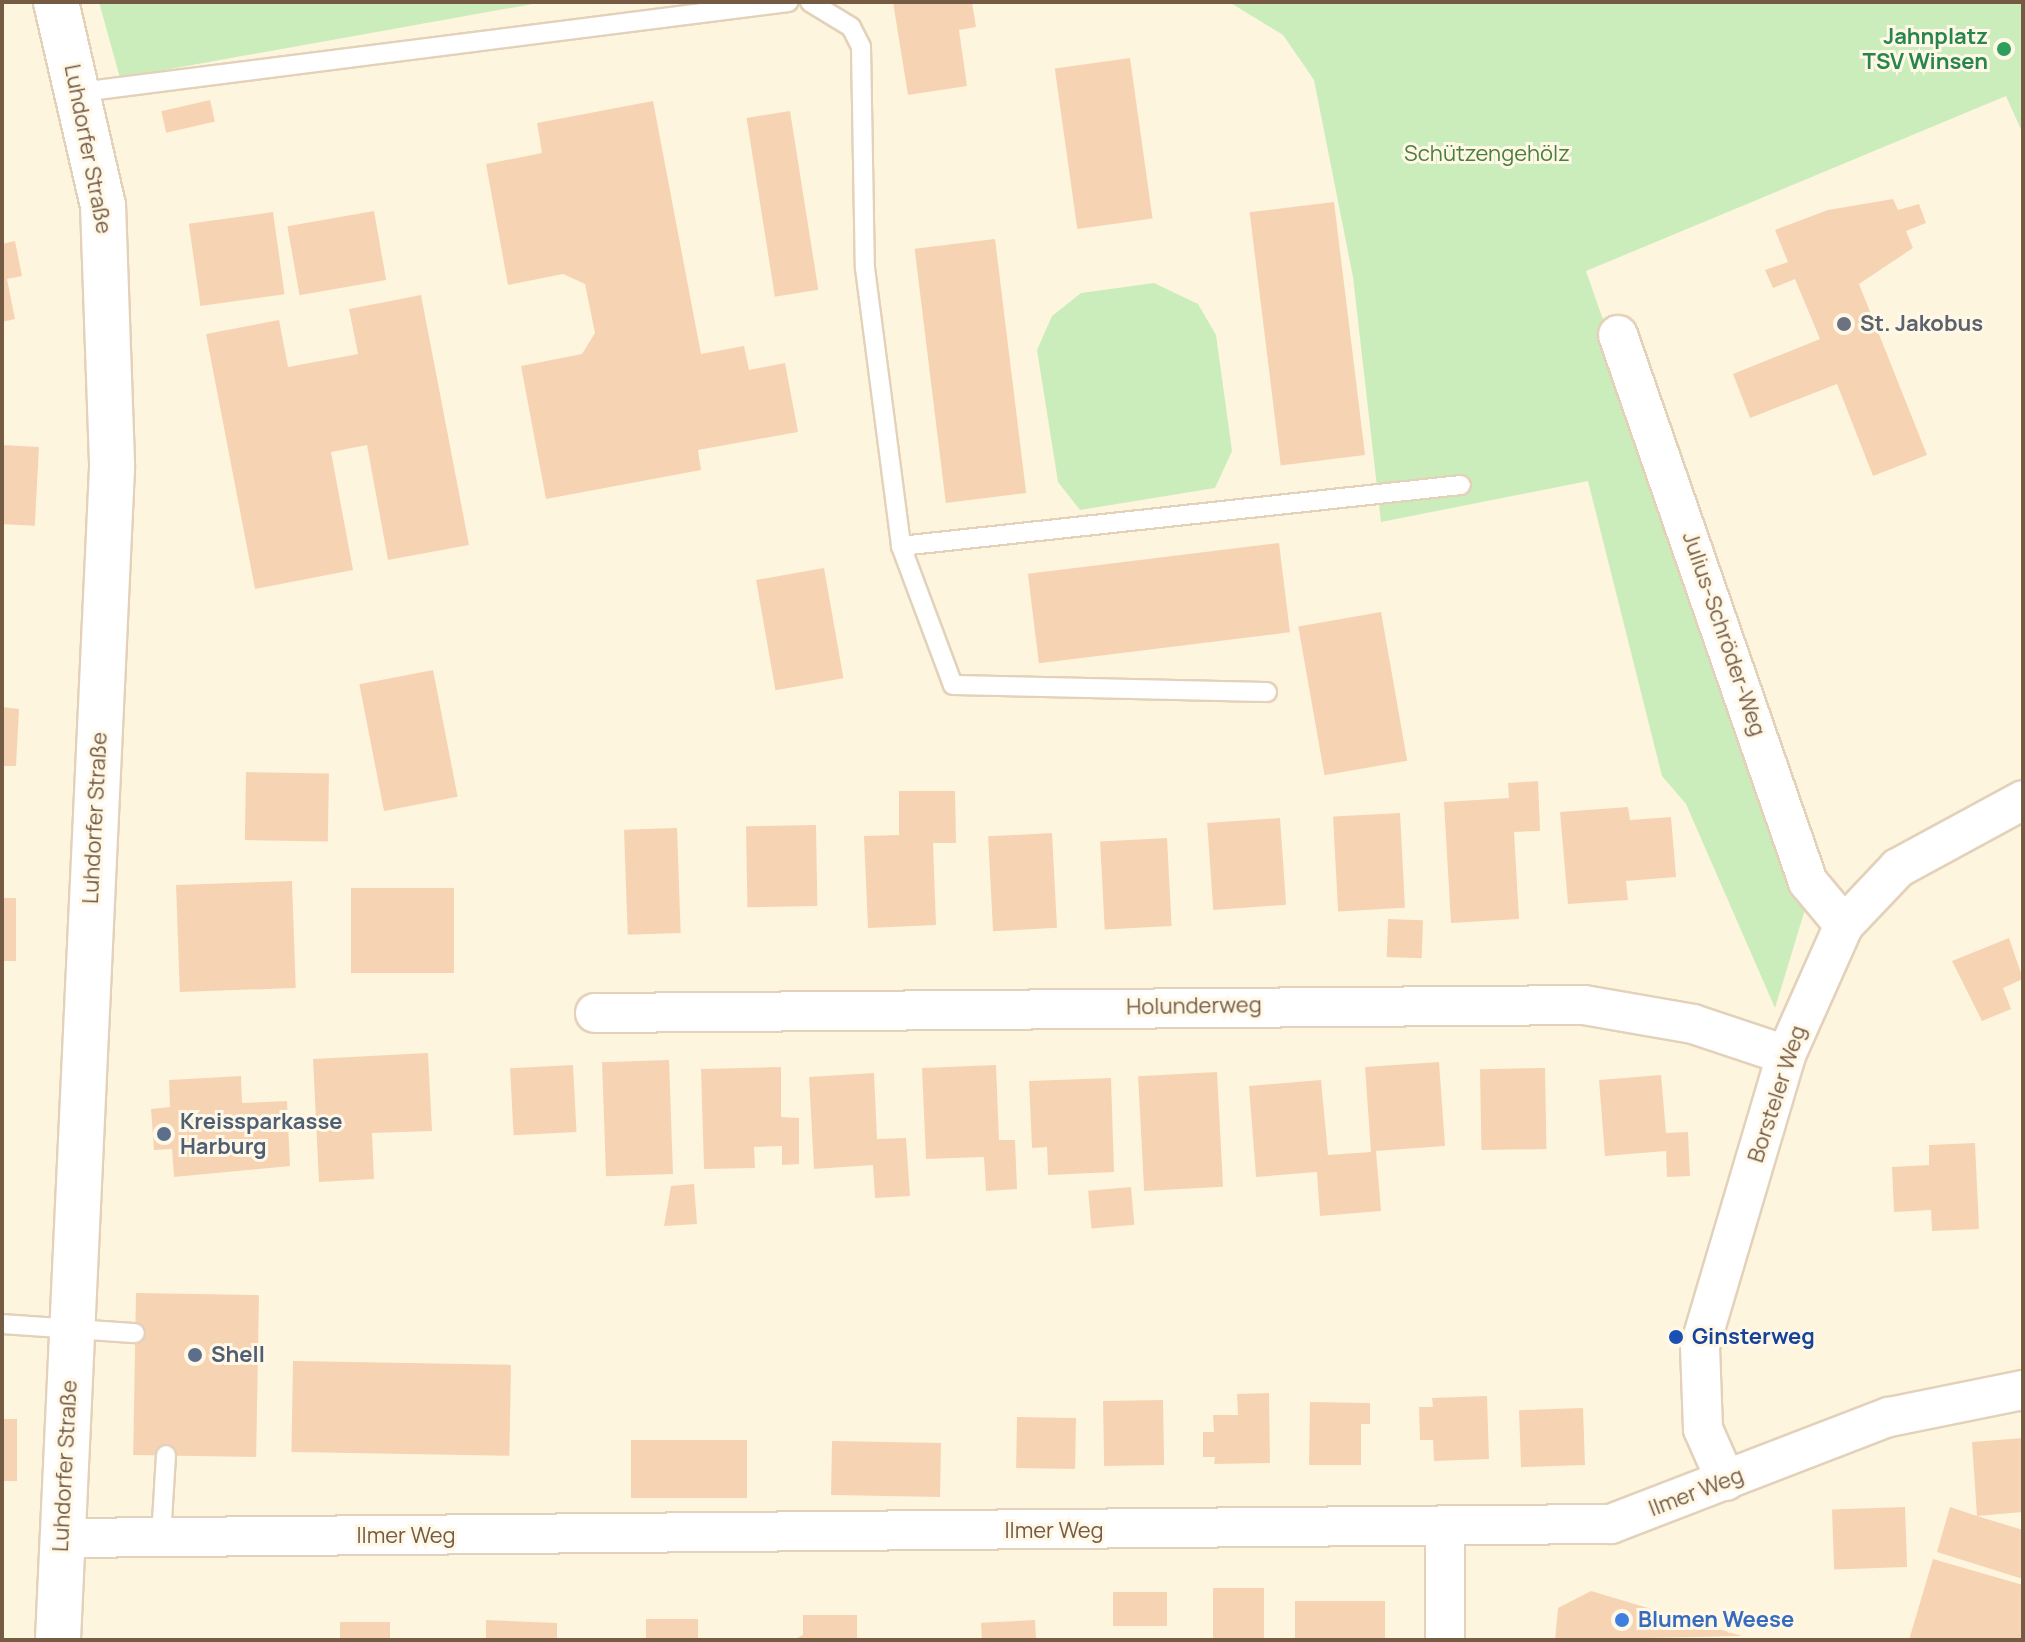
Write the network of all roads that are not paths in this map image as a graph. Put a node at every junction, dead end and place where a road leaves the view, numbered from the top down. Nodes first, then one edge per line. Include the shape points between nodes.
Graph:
1 (56, 2) edge
2 (788, 2) edge
3 (810, 2) edge
4 (81, 92) junction
5 (1618, 335) dead end
6 (1461, 485) dead end
7 (901, 546) junction
8 (1267, 692) dead end
9 (2023, 800) edge
10 (1844, 925) junction
11 (595, 1013) dead end
12 (1786, 1055) junction
13 (2, 1324) edge
14 (72, 1326) junction
15 (135, 1333) dead end
16 (2023, 1390) edge
17 (166, 1455) dead end
18 (1726, 1481) junction
19 (1445, 1529) junction
20 (161, 1537) junction
21 (62, 1538) junction
22 (58, 1640) edge
23 (1445, 1640) edge

1 - 4 main road, Luhdorfer Straße
2 - 4 lane
3 - 7 lane via 851,27 861,47 865,268
4 - 14 main road, Luhdorfer Straße via 110,292 112,468
5 - 10 street, Julius-Schröder-Weg via 1808,882
6 - 7 lane
7 - 8 lane via 953,685
9 - 10 street, Borsteler Weg via 1898,868
10 - 12 street, Borsteler Weg
11 - 12 street, Holunderweg via 1584,1005 1693,1024
12 - 18 street, Borsteler Weg via 1700,1346 1703,1429
13 - 14 lane
14 - 15 lane
14 - 21 main road, Luhdorfer Straße
16 - 18 street, Ilmer Weg via 1889,1417
17 - 20 lane
18 - 19 street, Ilmer Weg via 1611,1524
19 - 20 street, Ilmer Weg
19 - 23 street
20 - 21 street, Ilmer Weg
21 - 22 main road, Luhdorfer Straße

